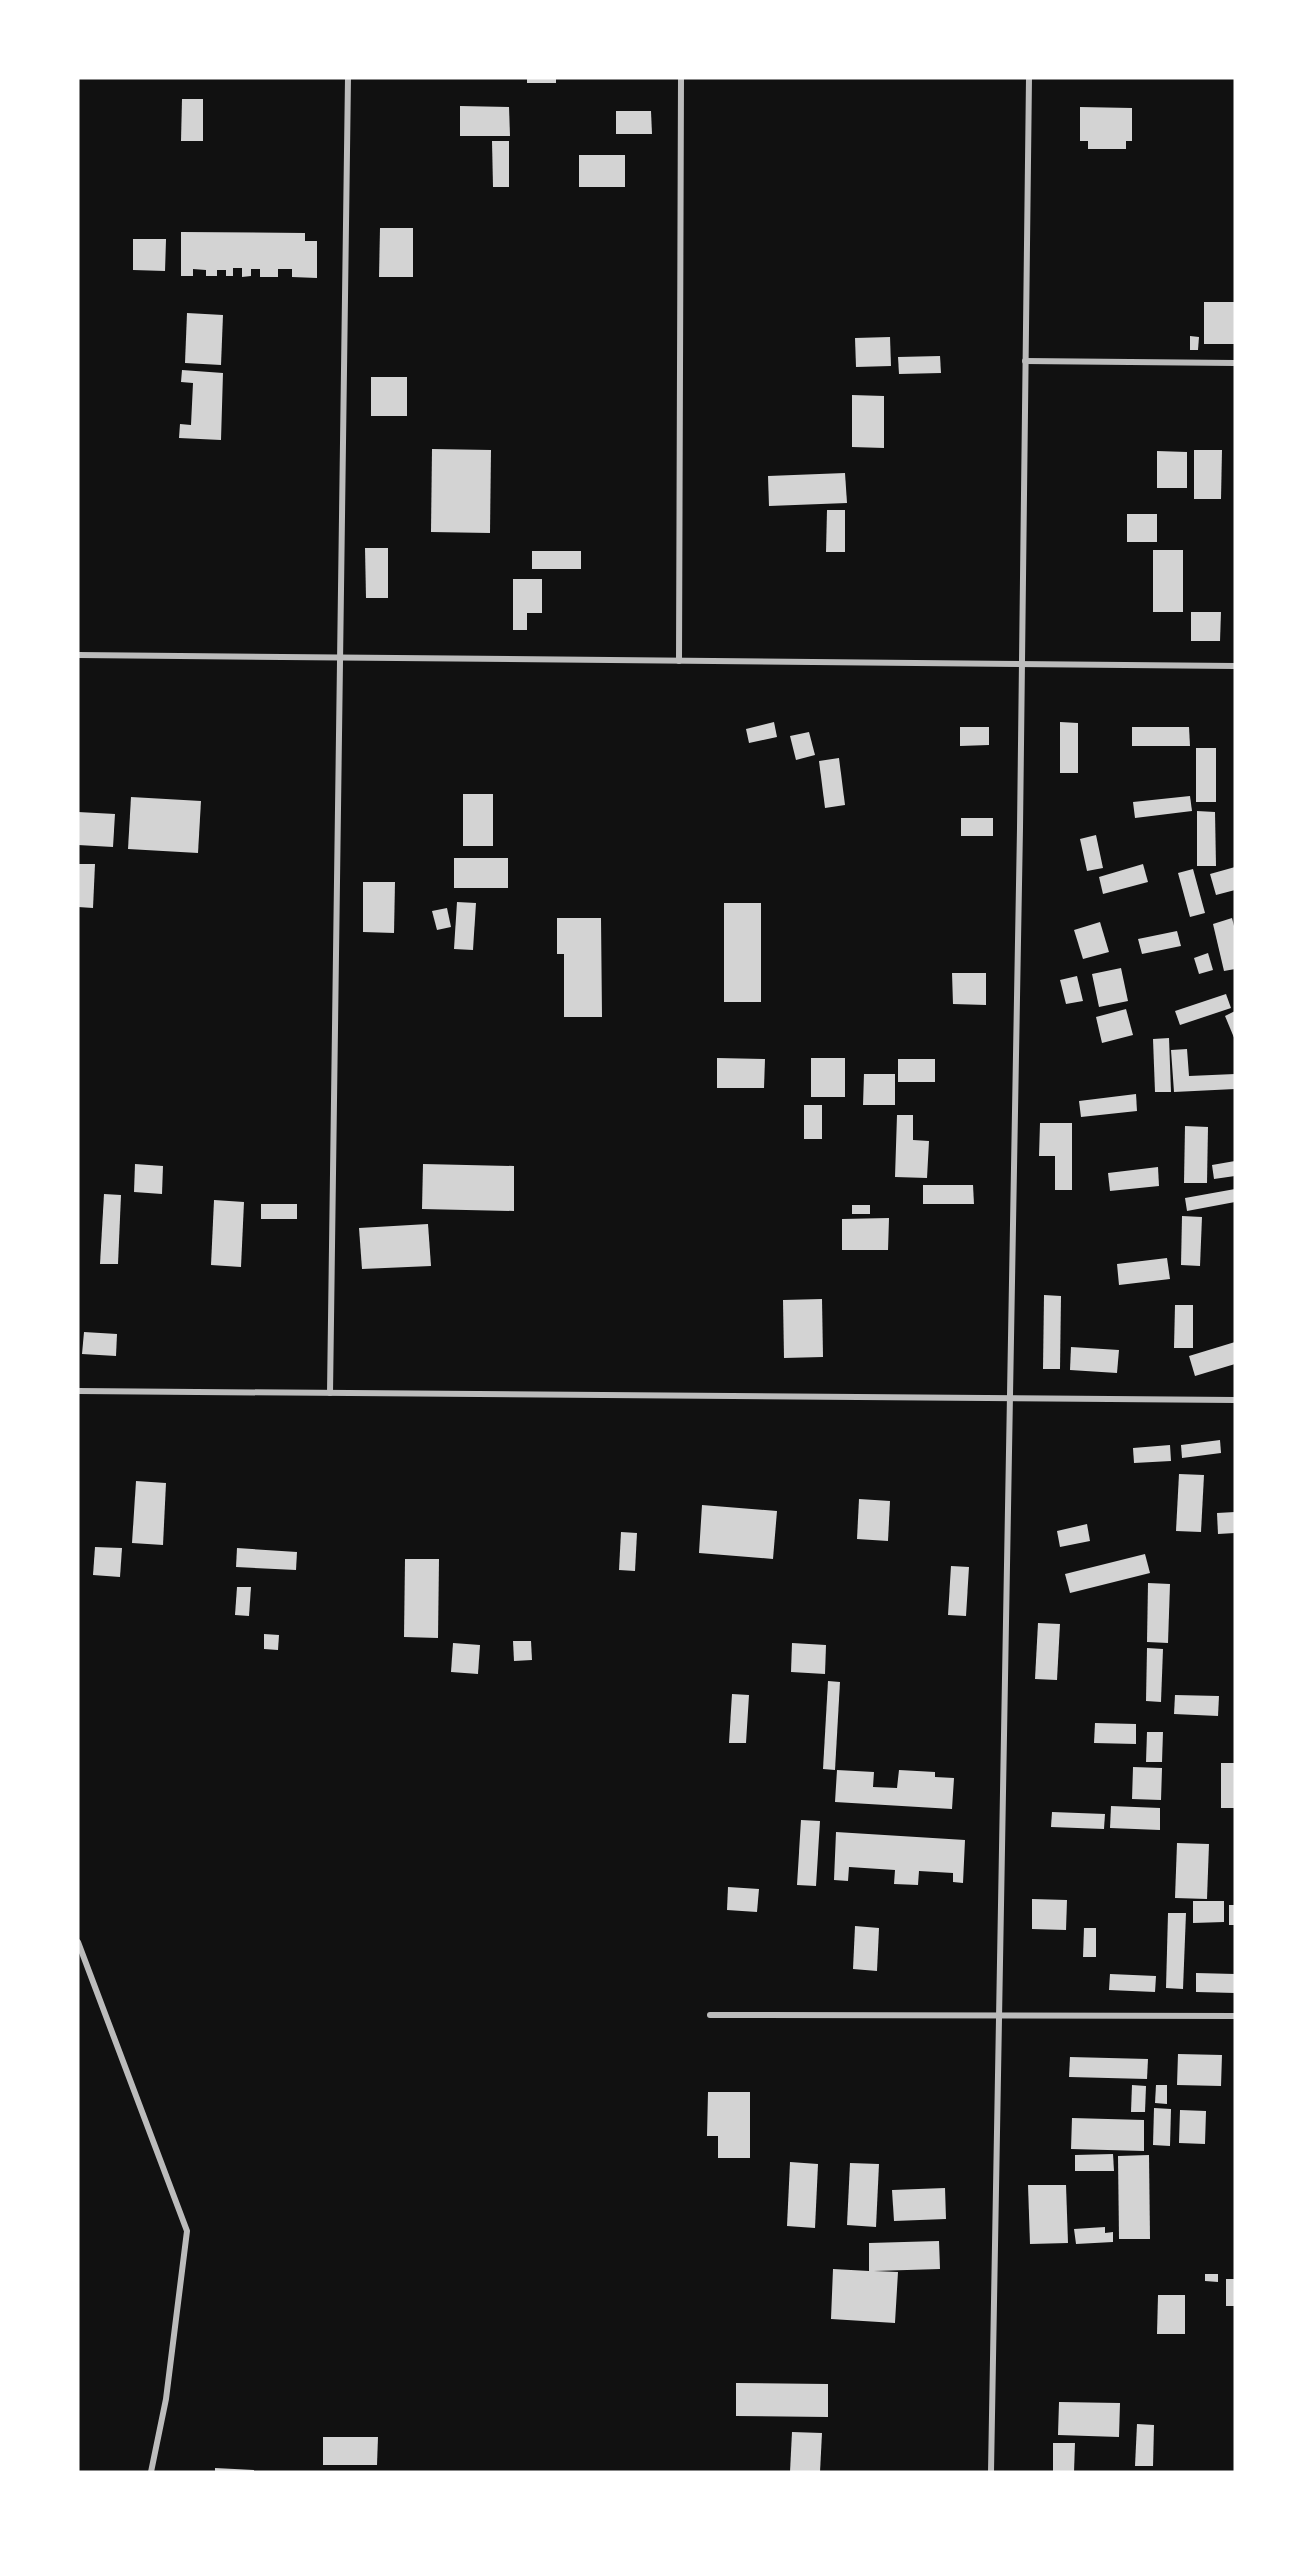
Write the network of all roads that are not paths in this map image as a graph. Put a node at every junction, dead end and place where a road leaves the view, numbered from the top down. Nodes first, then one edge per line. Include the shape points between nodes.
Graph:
1 (348, 78) edge
2 (681, 78) edge
3 (1029, 78) edge
4 (1025, 360) junction
5 (1235, 363) edge
6 (78, 655) edge
7 (340, 658) junction
8 (679, 661) junction
9 (1022, 664) junction
10 (1235, 666) edge
11 (78, 1391) edge
12 (330, 1393) junction
13 (1010, 1398) junction
14 (1235, 1400) edge
15 (78, 1942) edge
16 (710, 2015) dead end
17 (999, 2015) junction
18 (1235, 2016) edge
19 (151, 2472) edge
20 (991, 2472) edge

1 - 7 street
2 - 8 street
3 - 4 street
4 - 5 street
4 - 9 street
6 - 7 street
7 - 8 street
7 - 12 street
8 - 9 street
9 - 10 street
9 - 13 street
11 - 12 street
12 - 13 street
13 - 14 street
13 - 17 street
15 - 19 street via 187,2231 166,2399
16 - 17 street
17 - 18 street
17 - 20 street

